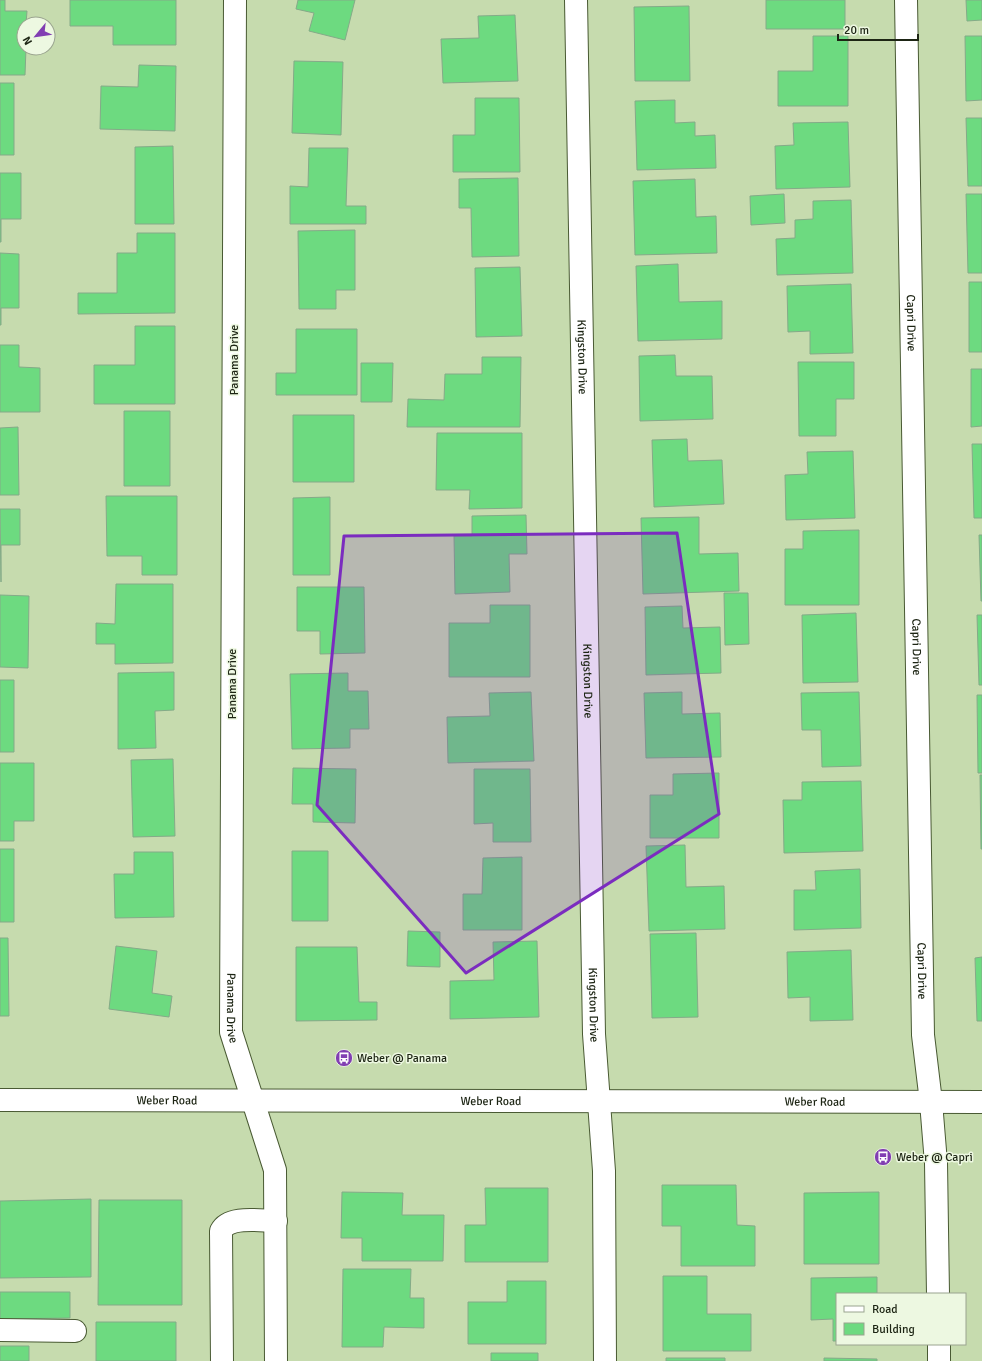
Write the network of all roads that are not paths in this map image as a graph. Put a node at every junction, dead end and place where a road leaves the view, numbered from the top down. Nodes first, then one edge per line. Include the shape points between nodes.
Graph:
1 (236, 0) edge
2 (576, 0) edge
3 (906, 0) edge
4 (0, 1100) edge
5 (252, 1101) junction
6 (600, 1101) junction
7 (931, 1102) junction
8 (982, 1102) edge
9 (276, 1221) junction
10 (938, 1293) edge
11 (0, 1330) edge
12 (76, 1331) dead end
13 (939, 1345) edge
14 (222, 1361) edge
15 (276, 1361) edge
16 (606, 1361) edge
17 (939, 1361) edge

1 - 5 street, Panama Drive via 231,1032
2 - 6 street, Kingston Drive via 594,1034
3 - 7 street, Capri Drive via 922,1027
4 - 5 street, Weber Road
5 - 6 street, Weber Road
5 - 9 street, Panama Drive via 275,1170
6 - 7 street, Weber Road
6 - 16 street, Kingston Drive via 604,1171
7 - 8 street, Weber Road
7 - 10 street, Capri Drive via 936,1163
9 - 14 street via 232,1221 223,1226 221,1231
9 - 15 street, Panama Drive
11 - 12 street
13 - 17 street

